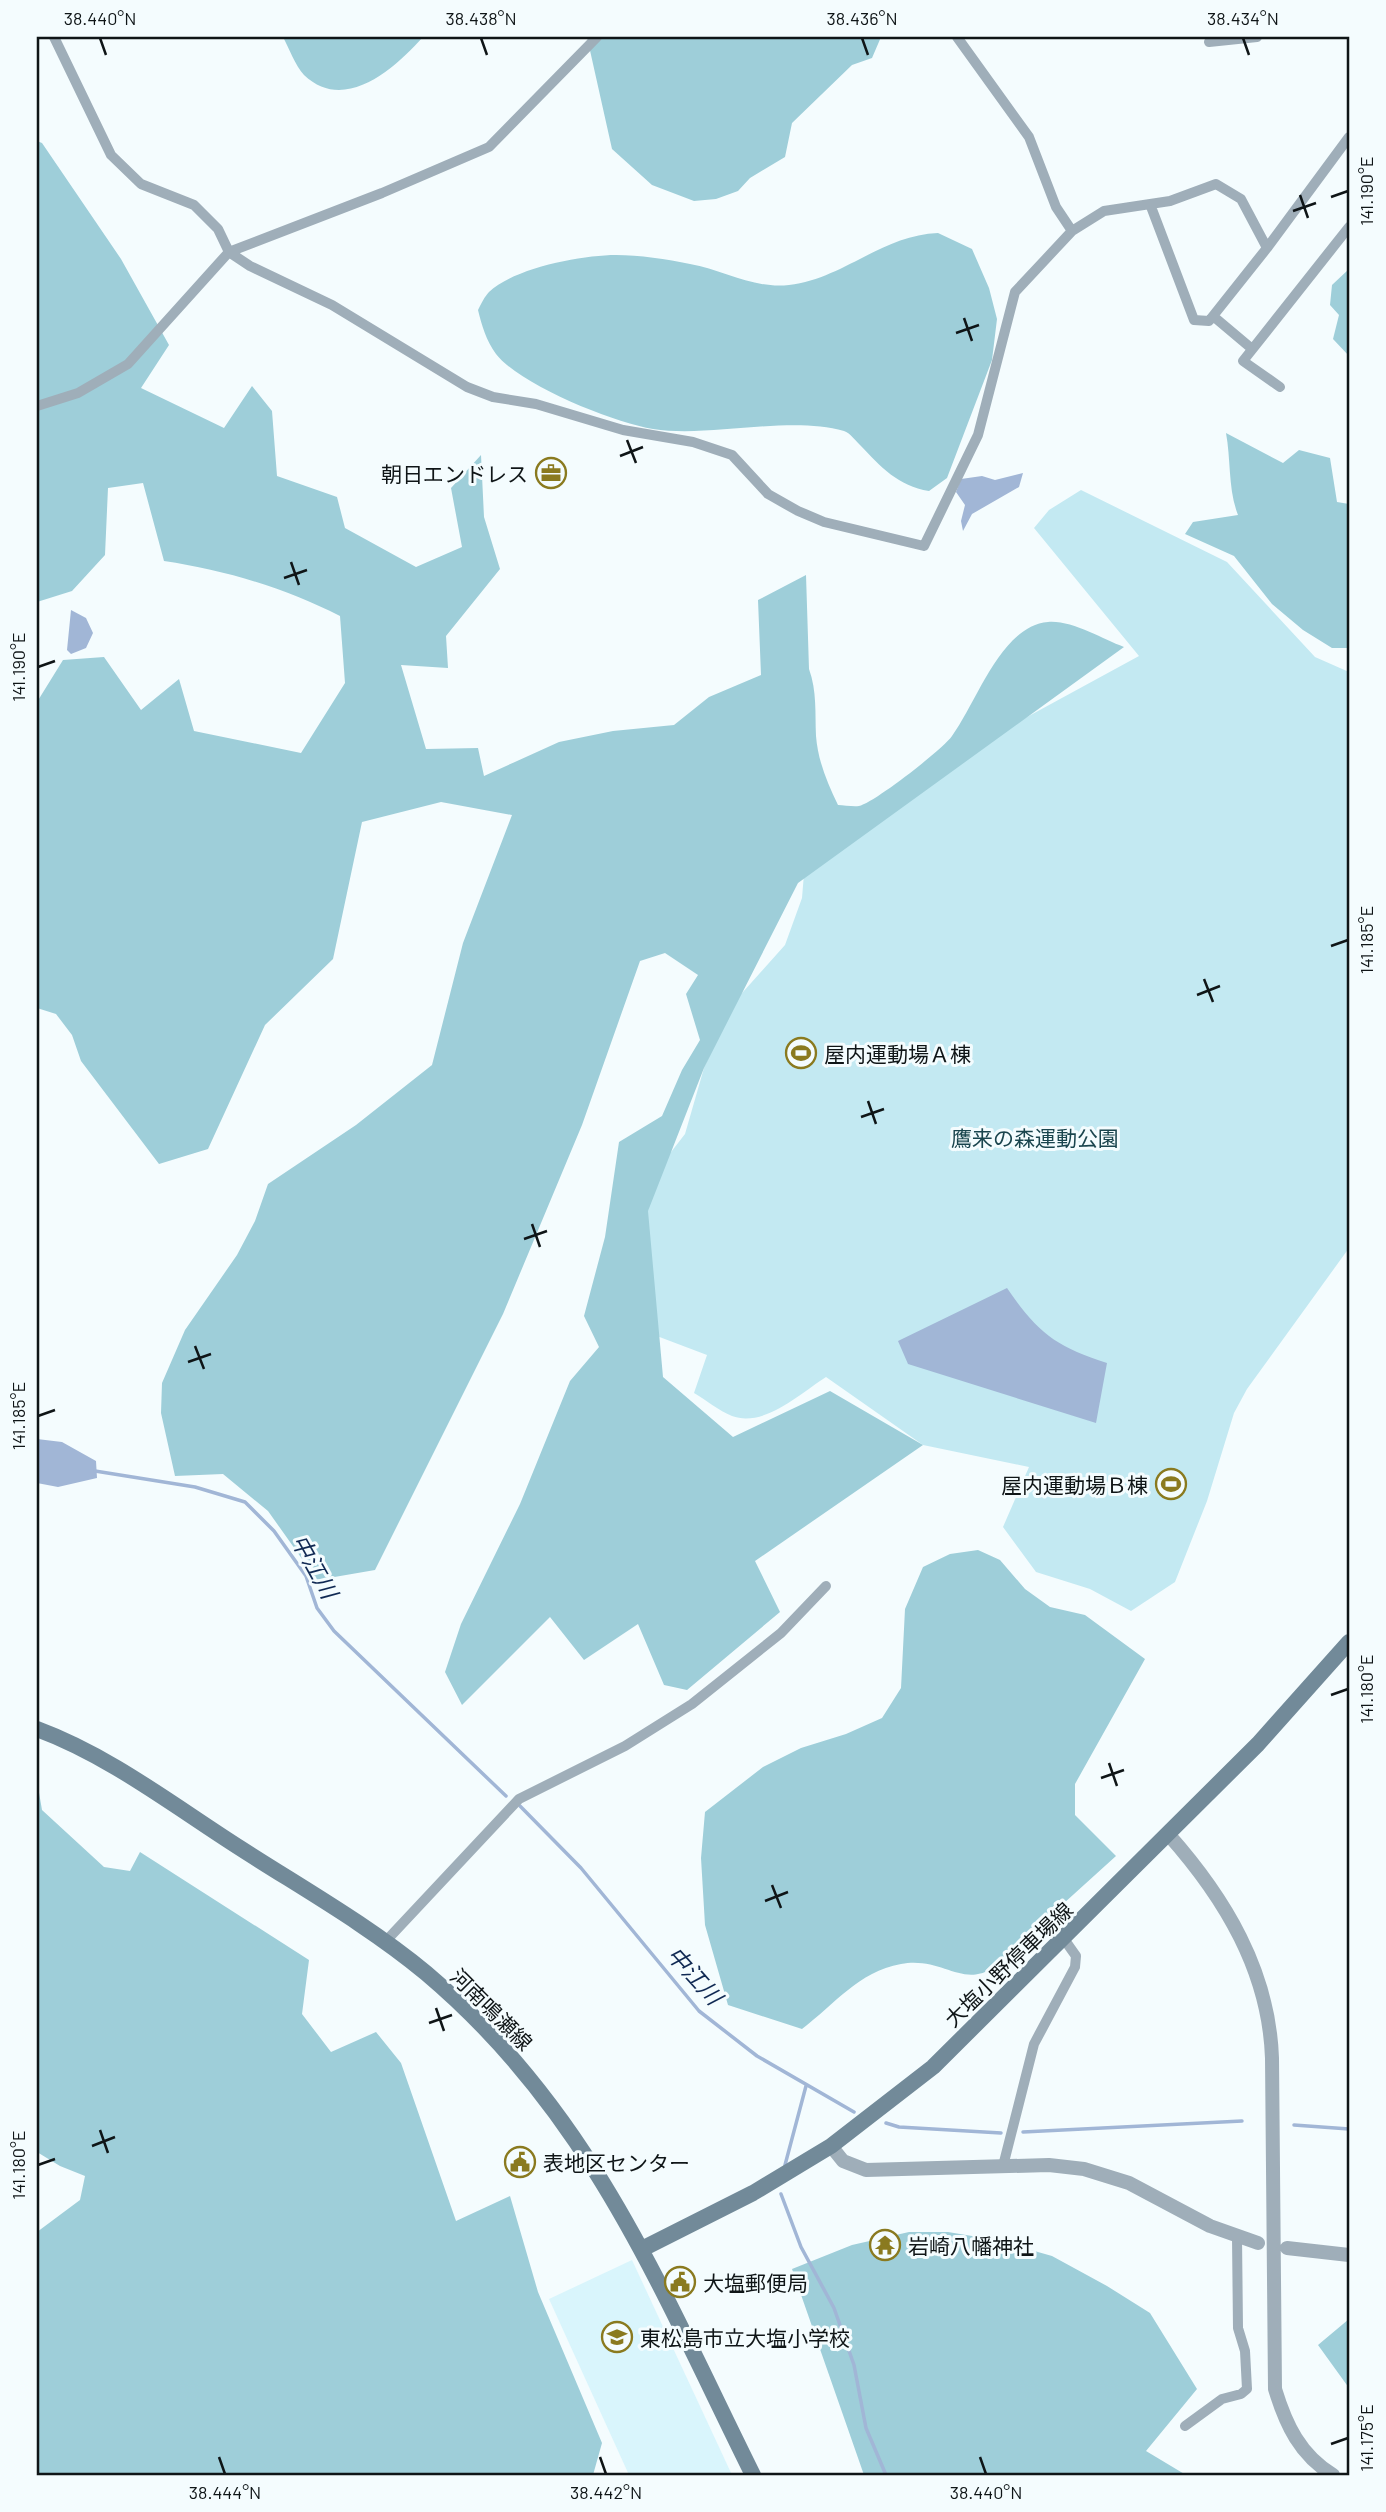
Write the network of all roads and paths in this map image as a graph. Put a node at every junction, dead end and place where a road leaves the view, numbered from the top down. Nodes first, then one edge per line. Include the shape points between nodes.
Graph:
1 (54, 37) edge
2 (597, 37) edge
3 (957, 37) edge
4 (1257, 37) edge
5 (1209, 42) dead end
6 (1349, 137) edge
7 (1150, 204) junction
8 (1349, 227) edge
9 (1072, 232) junction
10 (1267, 248) junction
11 (229, 251) junction
12 (1213, 316) junction
13 (1251, 348) junction
14 (1280, 387) dead end
15 (37, 406) edge
16 (826, 1586) dead end
17 (1349, 1642) edge
18 (37, 1730) edge
19 (1168, 1834) junction
20 (1063, 1939) junction
21 (385, 1942) junction
22 (831, 2146) junction
23 (1003, 2166) junction
24 (1237, 2237) junction
25 (1258, 2243) dead end
26 (1287, 2248) dead end
27 (642, 2249) junction
28 (1349, 2255) edge
29 (1185, 2427) dead end
30 (753, 2475) edge
31 (1333, 2475) edge

1 - 11 street via 111,155 141,184 194,205 218,229
2 - 11 street via 489,147
3 - 9 street via 1030,137 1051,196
4 - 5 street
6 - 10 street
7 - 9 street via 1104,211
7 - 10 street via 1216,184 1241,198
7 - 12 street via 1194,320 1209,321
8 - 13 street
9 - 11 street via 1015,292 978,435 924,545 824,522 798,511 768,494 732,455 476,390
10 - 12 street
11 - 15 street via 128,364 78,393
12 - 13 street
13 - 14 street via 1243,361
16 - 21 street via 781,1633 692,1704 614,1751 519,1798
17 - 19 main road, 大塩小野停車場線 via 1267,1735
18 - 21 main road, 河南鳴瀬線 via 91,1752
19 - 20 main road, 大塩小野停車場線
19 - 31 street via 1241,1936 1264,1996 1272,2058 1275,2389 1293,2435 1306,2453
20 - 22 main road, 大塩小野停車場線 via 933,2067
20 - 23 street via 1076,1956 1075,1967 1034,2043
21 - 27 main road, 河南鳴瀬線 via 425,1973 519,2063 567,2125
22 - 23 street via 843,2161 866,2170
22 - 27 main road, 大塩小野停車場線 via 753,2193
23 - 24 street via 1049,2165 1107,2175
24 - 25 street
24 - 29 street via 1238,2328 1245,2351 1247,2389 1222,2399
26 - 28 street
27 - 30 main road, 河南鳴瀬線

